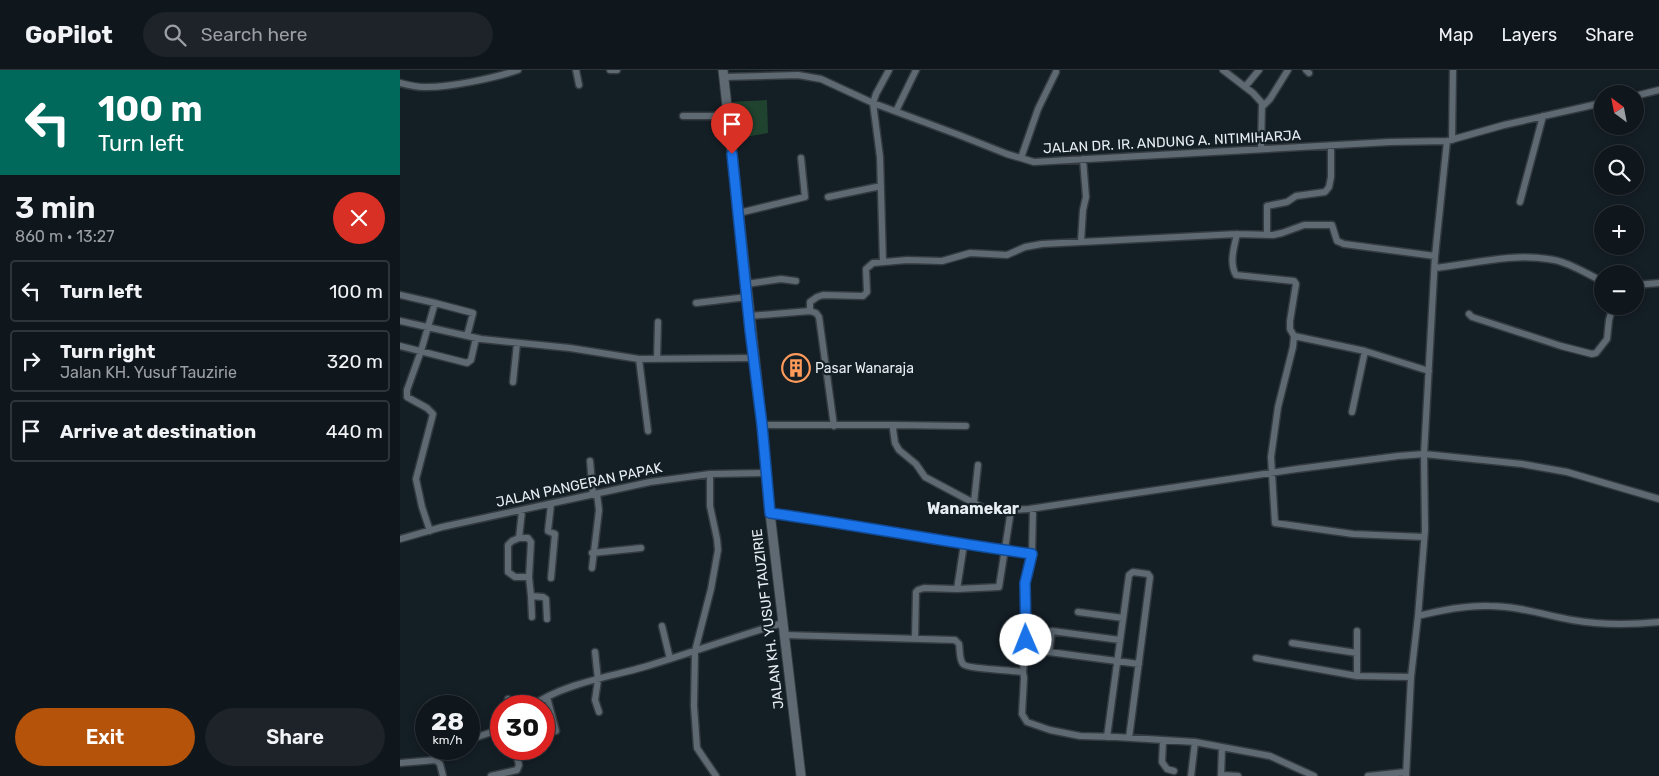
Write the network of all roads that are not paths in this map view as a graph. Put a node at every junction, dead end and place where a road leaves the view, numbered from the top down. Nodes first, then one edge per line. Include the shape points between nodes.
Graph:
1 (518, 70) edge
2 (576, 70) edge
3 (610, 70) edge
4 (617, 70) edge
5 (888, 70) edge
6 (916, 70) edge
7 (1223, 70) edge
8 (1259, 70) edge
9 (1288, 70) edge
10 (1453, 70) edge
11 (1056, 72) dead end
12 (723, 74) edge
13 (400, 83) edge
14 (579, 85) dead end
15 (1245, 87) junction
16 (1659, 90) edge
17 (1644, 94) edge
18 (873, 103) junction
19 (1594, 105) edge
20 (1263, 106) junction
21 (896, 111) junction
22 (683, 116) dead end
23 (728, 116) junction
24 (1542, 116) junction
25 (1450, 140) junction
26 (1331, 146) junction
27 (1261, 149) junction
28 (801, 158) dead end
29 (1021, 158) junction
30 (1083, 159) junction
31 (881, 186) junction
32 (828, 197) dead end
33 (1520, 202) dead end
34 (739, 213) junction
35 (1236, 234) junction
36 (1267, 235) junction
37 (1081, 241) junction
38 (1435, 256) junction
39 (883, 262) junction
40 (1436, 268) junction
41 (1594, 277) edge
42 (796, 281) dead end
43 (1659, 283) edge
44 (746, 284) junction
45 (1644, 284) edge
46 (400, 295) edge
47 (747, 297) junction
48 (436, 303) junction
49 (696, 303) dead end
50 (810, 311) junction
51 (1469, 314) dead end
52 (1610, 315) edge
53 (749, 316) junction
54 (400, 321) edge
55 (658, 322) dead end
56 (428, 328) junction
57 (467, 336) junction
58 (1294, 336) junction
59 (476, 338) junction
60 (517, 343) junction
61 (400, 346) edge
62 (421, 351) junction
63 (1364, 351) junction
64 (639, 358) junction
65 (657, 358) junction
66 (753, 358) junction
67 (1430, 371) junction
68 (513, 382) dead end
69 (1352, 412) dead end
70 (762, 425) junction
71 (895, 425) junction
72 (834, 426) junction
73 (966, 426) dead end
74 (648, 431) dead end
75 (1424, 454) junction
76 (590, 461) dead end
77 (978, 465) dead end
78 (765, 473) junction
79 (1273, 473) junction
80 (710, 474) junction
81 (595, 495) junction
82 (1659, 499) edge
83 (974, 502) junction
84 (551, 504) junction
85 (1033, 508) junction
86 (522, 510) junction
87 (1011, 510) junction
88 (770, 513) junction
89 (430, 530) junction
90 (519, 538) junction
91 (1424, 538) junction
92 (400, 539) edge
93 (964, 544) junction
94 (641, 548) dead end
95 (1006, 551) junction
96 (592, 553) junction
97 (1032, 554) junction
98 (592, 568) dead end
99 (529, 577) junction
100 (551, 578) dead end
101 (957, 589) junction
102 (531, 596) junction
103 (1078, 612) dead end
104 (1418, 616) junction
105 (532, 617) dead end
106 (1123, 618) junction
107 (547, 619) dead end
108 (1659, 622) edge
109 (783, 623) junction
110 (662, 626) dead end
111 (1358, 631) dead end
112 (785, 635) junction
113 (915, 639) junction
114 (1120, 640) junction
115 (1292, 643) dead end
116 (695, 651) junction
117 (595, 652) dead end
118 (1357, 653) junction
119 (1256, 658) dead end
120 (670, 659) junction
121 (1117, 661) junction
122 (1139, 664) junction
123 (1023, 672) junction
124 (1357, 676) junction
125 (1411, 677) junction
126 (598, 680) junction
127 (550, 695) edge
128 (599, 712) dead end
129 (555, 728) edge
130 (556, 732) dead end
131 (1107, 737) junction
132 (1128, 738) junction
133 (1163, 741) junction
134 (1195, 742) junction
135 (1222, 748) junction
136 (518, 760) edge
137 (400, 763) edge
138 (1174, 771) dead end
139 (1406, 774) edge
140 (1221, 775) edge
141 (443, 776) edge
142 (491, 776) edge
143 (716, 776) edge
144 (801, 776) edge
145 (1191, 776) edge
146 (1238, 776) edge
147 (1314, 776) edge
148 (1368, 776) edge

1 - 13 street via 437,87
2 - 14 street
3 - 4 street
5 - 18 street
6 - 21 street
7 - 15 street
8 - 15 street
9 - 20 street
10 - 25 street
11 - 29 street via 1036,114
12 - 18 street, JALAN DR. IR. ANDUNG A. NITIMIHARJA via 809,76
12 - 23 main road, JALAN KH. YUSUF TAUZIRIE
15 - 20 street via 1260,99
16 - 17 street
18 - 21 street, JALAN DR. IR. ANDUNG A. NITIMIHARJA
18 - 31 street
19 - 24 street, JALAN DR. IR. ANDUNG A. NITIMIHARJA
20 - 27 street
21 - 29 street, JALAN DR. IR. ANDUNG A. NITIMIHARJA
22 - 23 street
23 - 34 main road, JALAN KH. YUSUF TAUZIRIE
24 - 25 street, JALAN DR. IR. ANDUNG A. NITIMIHARJA
24 - 33 street
25 - 26 street, JALAN DR. IR. ANDUNG A. NITIMIHARJA
25 - 38 street
26 - 27 street, JALAN DR. IR. ANDUNG A. NITIMIHARJA
26 - 36 street via 1331,177 1327,189 1323,193 1296,196 1287,202 1267,206
27 - 30 street, JALAN DR. IR. ANDUNG A. NITIMIHARJA
28 - 34 street via 805,197
29 - 30 street, JALAN DR. IR. ANDUNG A. NITIMIHARJA via 1034,162
30 - 37 street via 1086,196
31 - 32 street
31 - 39 street
34 - 44 main road, JALAN KH. YUSUF TAUZIRIE
35 - 36 street
35 - 37 street
35 - 58 street via 1232,258 1236,275 1294,281 1290,321
36 - 38 street via 1282,234 1304,225 1331,224 1338,242
37 - 39 street via 1033,245 1007,255 970,254 942,261
38 - 40 street
39 - 50 street via 873,263 866,270 865,295 823,295 810,302
40 - 41 street via 1507,258 1548,258
40 - 67 street
42 - 44 street via 781,279
43 - 45 street
44 - 47 main road, JALAN KH. YUSUF TAUZIRIE
46 - 48 street
47 - 49 street
47 - 53 main road, JALAN KH. YUSUF TAUZIRIE
48 - 56 street
48 - 57 street via 474,312
50 - 53 street
50 - 72 street via 819,317
51 - 52 street via 1546,342 1592,354 1607,339
53 - 66 main road, JALAN KH. YUSUF TAUZIRIE
54 - 56 street
55 - 65 street
56 - 57 street
56 - 62 street
57 - 59 street
58 - 63 street
58 - 79 street via 1274,431
59 - 60 street
59 - 62 street via 471,360 467,362
60 - 64 street
60 - 68 street
61 - 62 street
62 - 89 street via 407,397 433,414 416,479
63 - 67 street
63 - 69 street
64 - 65 street
64 - 74 street
65 - 66 street
66 - 70 main road, JALAN KH. YUSUF TAUZIRIE
67 - 75 street
70 - 72 street
70 - 78 main road, JALAN KH. YUSUF TAUZIRIE
71 - 72 street
71 - 73 street
71 - 83 street via 894,443 925,477
75 - 79 street
75 - 82 street via 1567,472
75 - 91 street
76 - 81 street
77 - 83 street
78 - 80 street, JALAN PANGERAN PAPAK
78 - 88 main road, JALAN KH. YUSUF TAUZIRIE
79 - 85 street
79 - 91 street via 1277,524
80 - 81 street, JALAN PANGERAN PAPAK via 650,482
80 - 116 street via 710,506 718,550
81 - 84 street, JALAN PANGERAN PAPAK
81 - 96 street via 599,510
83 - 87 street via 988,510
84 - 86 street, JALAN PANGERAN PAPAK
84 - 100 street via 548,531 555,534
85 - 87 street
85 - 97 street
86 - 89 street, JALAN PANGERAN PAPAK
86 - 90 street
87 - 95 street
88 - 93 street
88 - 109 main road, JALAN KH. YUSUF TAUZIRIE
89 - 92 street, JALAN PANGERAN PAPAK
90 - 99 street via 530,540
90 - 99 street via 508,545 508,572 515,577
91 - 104 street
93 - 95 street
93 - 101 street
94 - 96 street
95 - 97 street
95 - 101 street via 998,588
96 - 98 street
97 - 123 street via 1025,583
99 - 102 street
101 - 113 street via 924,588 916,592
102 - 105 street
102 - 107 street via 546,599
103 - 106 street
104 - 108 street via 1453,608 1490,606 1612,625
104 - 125 street
106 - 114 street
106 - 122 street via 1130,573 1148,574 1150,581
109 - 112 main road, JALAN KH. YUSUF TAUZIRIE
109 - 116 street
110 - 120 street
111 - 118 street
112 - 113 street
112 - 144 main road, JALAN KH. YUSUF TAUZIRIE
113 - 123 street via 957,641 962,662 968,667
114 - 121 street
114 - 121 street via 1052,631 1049,652
115 - 118 street
116 - 120 street
116 - 143 street via 695,741 699,753
117 - 126 street
118 - 124 street
119 - 124 street
120 - 126 street
121 - 122 street
121 - 131 street
122 - 132 street
123 - 131 street via 1022,714 1025,720 1072,735
124 - 125 street
125 - 139 street
126 - 127 street
126 - 128 street via 595,700
129 - 130 street
131 - 132 street
132 - 133 street
133 - 134 street
133 - 138 street via 1162,762 1167,769
134 - 135 street
134 - 145 street
135 - 140 street
135 - 147 street via 1270,756
136 - 142 street via 517,770
137 - 141 street via 436,760
139 - 148 street
140 - 146 street

